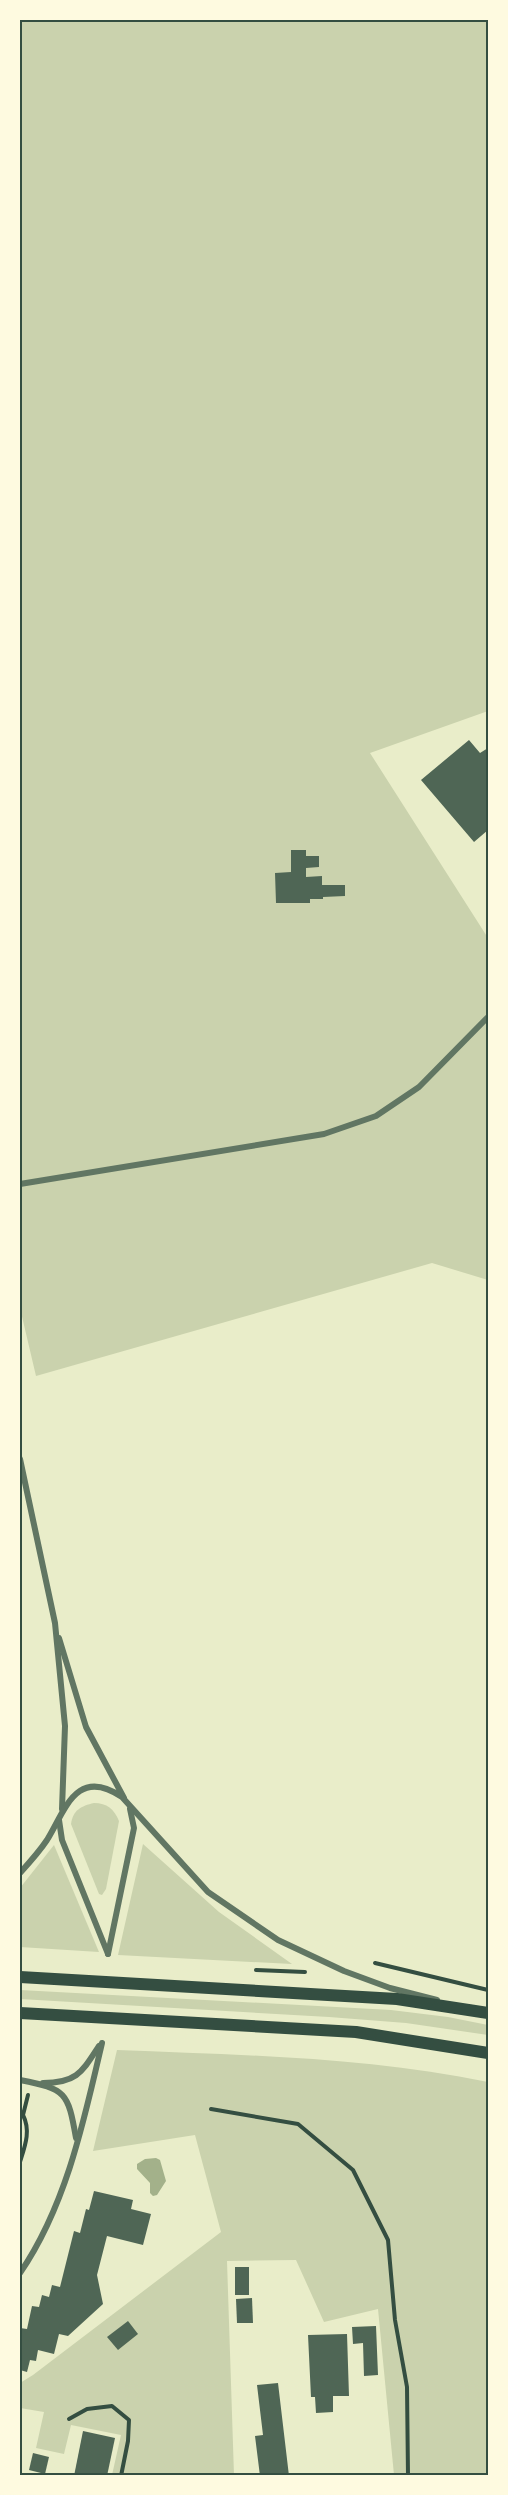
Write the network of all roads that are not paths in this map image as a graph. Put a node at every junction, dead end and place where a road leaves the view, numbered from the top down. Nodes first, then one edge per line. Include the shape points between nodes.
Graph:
1 (489, 1017) edge
2 (20, 1184) edge
3 (20, 1459) edge
4 (55, 1623) junction
5 (127, 1803) junction
6 (61, 1813) junction
7 (20, 1873) edge
8 (20, 1977) edge
9 (20, 2013) edge
10 (489, 2013) edge
11 (489, 2053) edge
12 (20, 2080) edge
13 (36, 2083) junction
14 (77, 2142) junction
15 (20, 2273) edge

1 - 2 street via 419,1087 376,1116 324,1134
3 - 4 street
4 - 5 street via 86,1727
4 - 6 street via 65,1726
5 - 6 street via 108,1790 93,1788 78,1792
5 - 6 street via 134,1828 108,1954 62,1840
5 - 10 street via 208,1892 279,1940 390,1988
6 - 7 street via 46,1841
8 - 10 main road via 397,1999
9 - 11 main road via 356,2032
12 - 13 street
13 - 14 street via 58,2090 70,2105
13 - 14 street via 61,2083 79,2076 102,2043
14 - 15 street via 53,2211

